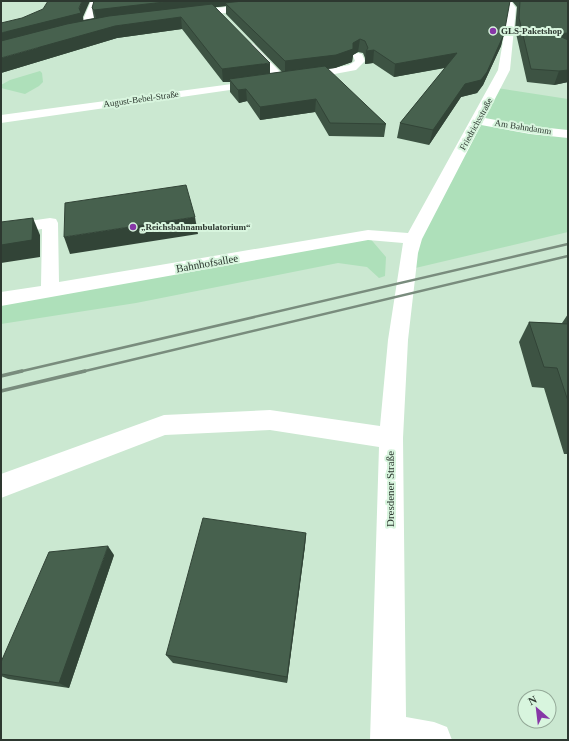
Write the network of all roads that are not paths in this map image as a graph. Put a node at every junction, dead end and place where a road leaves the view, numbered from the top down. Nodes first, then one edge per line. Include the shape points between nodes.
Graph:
1 (95, 1) edge
2 (305, 1) edge
3 (507, 1) edge
4 (195, 5) edge
5 (202, 13) junction
6 (180, 15) edge
7 (105, 24) edge
8 (94, 26) junction
9 (81, 29) edge
10 (243, 39) edge
11 (358, 56) edge
12 (282, 80) junction
13 (1, 118) edge
14 (477, 120) junction
15 (568, 134) edge
16 (1, 230) edge
17 (413, 239) junction
18 (50, 291) junction
19 (1, 299) edge
20 (390, 438) junction
21 (1, 486) edge
22 (388, 736) edge
23 (434, 740) edge

1 - 8 street via 88,20
2 - 5 street via 219,15
3 - 14 street, Friedrichsstraße via 512,12 504,70
4 - 5 street
5 - 6 street
7 - 8 street
8 - 9 street
10 - 12 street
11 - 12 street, August-Bebel-Straße via 360,61 352,68
12 - 13 street, August-Bebel-Straße
14 - 15 street, Am Bahndamm
14 - 17 street, Friedrichsstraße
16 - 18 street via 50,223
17 - 18 street, Bahnhofsallee via 368,235
17 - 20 street, Dresdener Straße via 409,252 398,340
18 - 19 street, Bahnhofsallee
20 - 21 street via 270,420 164,425
20 - 22 street, Dresdener Straße
22 - 23 street

